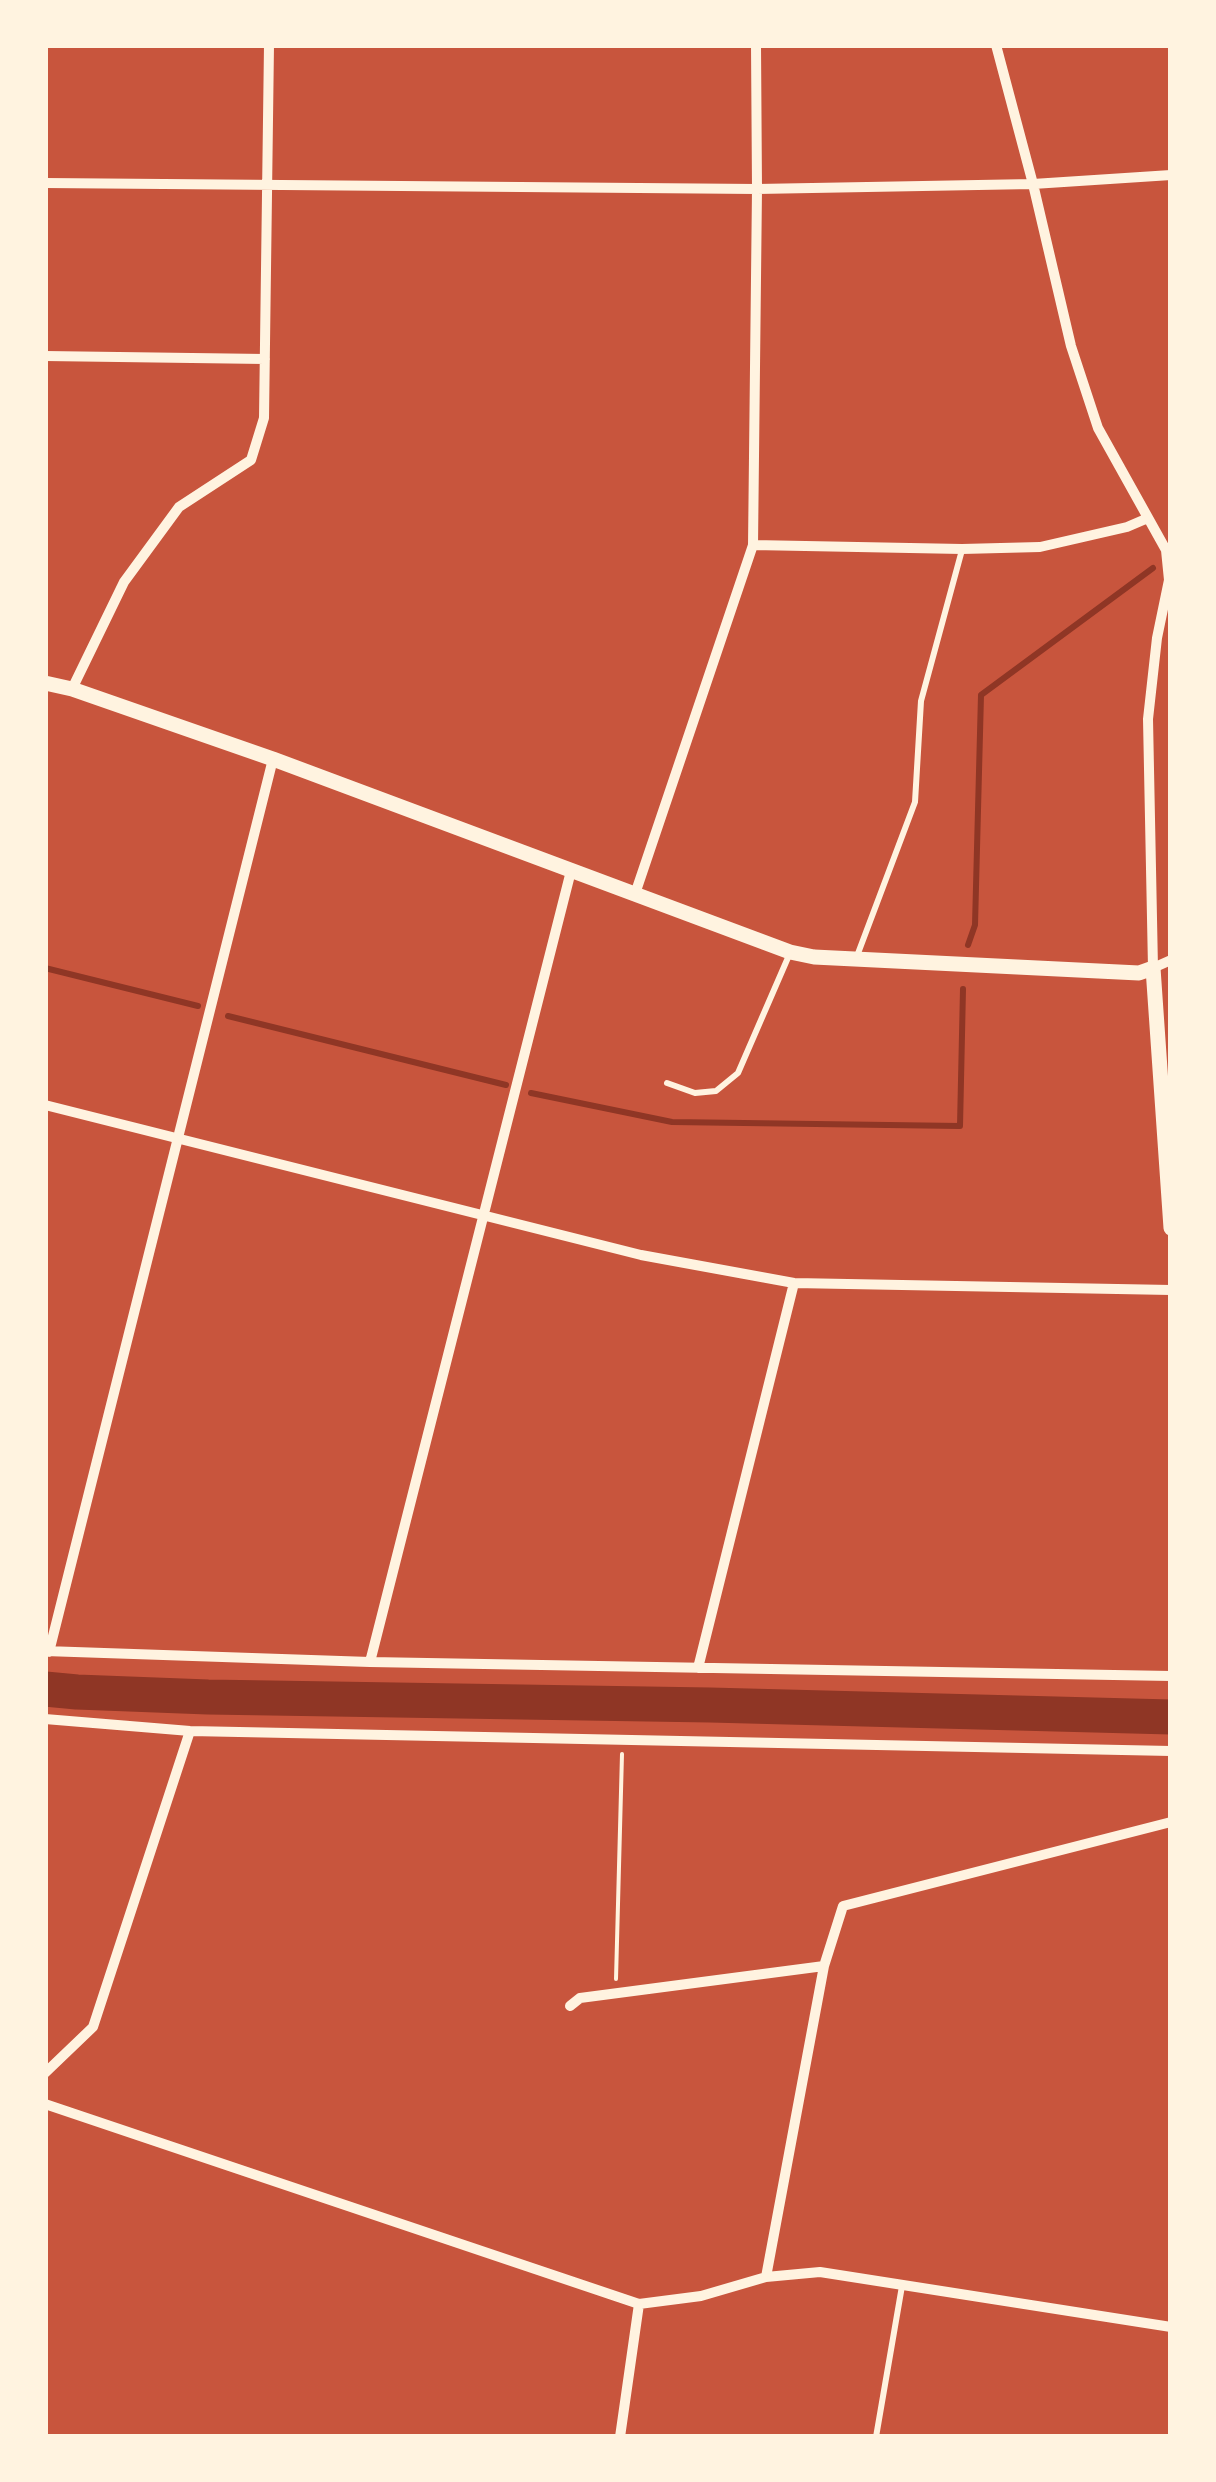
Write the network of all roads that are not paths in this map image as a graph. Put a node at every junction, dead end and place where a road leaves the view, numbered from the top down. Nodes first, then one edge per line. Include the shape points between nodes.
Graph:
1 (270, 45) edge
2 (756, 45) edge
3 (996, 45) edge
4 (1171, 175) edge
5 (45, 183) edge
6 (267, 184) junction
7 (1033, 184) junction
8 (757, 189) junction
9 (45, 356) edge
10 (265, 359) junction
11 (1148, 518) junction
12 (753, 544) junction
13 (962, 548) junction
14 (1170, 580) edge
15 (45, 684) edge
16 (72, 689) junction
17 (272, 759) junction
18 (571, 871) junction
19 (635, 894) junction
20 (790, 952) junction
21 (856, 958) junction
22 (1171, 960) edge
23 (1154, 968) junction
24 (667, 1084) dead end
25 (45, 1105) edge
26 (178, 1137) junction
27 (484, 1215) junction
28 (1171, 1228) edge
29 (794, 1284) junction
30 (1171, 1290) edge
31 (47, 1652) edge
32 (370, 1662) junction
33 (698, 1668) junction
34 (1171, 1676) edge
35 (45, 1719) edge
36 (190, 1730) junction
37 (1171, 1751) edge
38 (1171, 1822) edge
39 (824, 1966) junction
40 (570, 2006) dead end
41 (45, 2073) edge
42 (45, 2104) edge
43 (766, 2277) junction
44 (902, 2285) junction
45 (639, 2304) junction
46 (1171, 2327) edge
47 (620, 2437) edge
48 (876, 2437) edge

1 - 6 street
2 - 8 street
3 - 7 street
4 - 7 street
5 - 6 street
6 - 8 street
6 - 10 street
7 - 8 street
7 - 11 street via 1098,428
8 - 12 street
9 - 10 street
10 - 16 street via 264,418 251,460 179,506 124,582
11 - 13 street via 1040,548
11 - 14 street via 1166,550
12 - 13 street
12 - 19 street
13 - 21 lane via 921,701 914,802
14 - 23 street via 1148,718
15 - 16 street
16 - 17 street
17 - 18 street
17 - 26 street
18 - 19 street
18 - 27 street
19 - 20 street
20 - 21 street
20 - 24 lane via 738,1073 716,1091
21 - 23 street via 1139,973
22 - 23 street
23 - 28 street
25 - 26 street
26 - 27 street
26 - 31 street
27 - 29 street
27 - 32 street
29 - 30 street
29 - 33 street
31 - 32 street
32 - 33 street
33 - 34 street
35 - 36 street
36 - 37 street
36 - 41 street via 93,2027
38 - 39 street via 843,1906
39 - 40 street via 580,1998
39 - 43 street
42 - 45 street
43 - 44 street via 820,2272
43 - 45 street via 701,2296
44 - 46 street
44 - 48 lane
45 - 47 street

